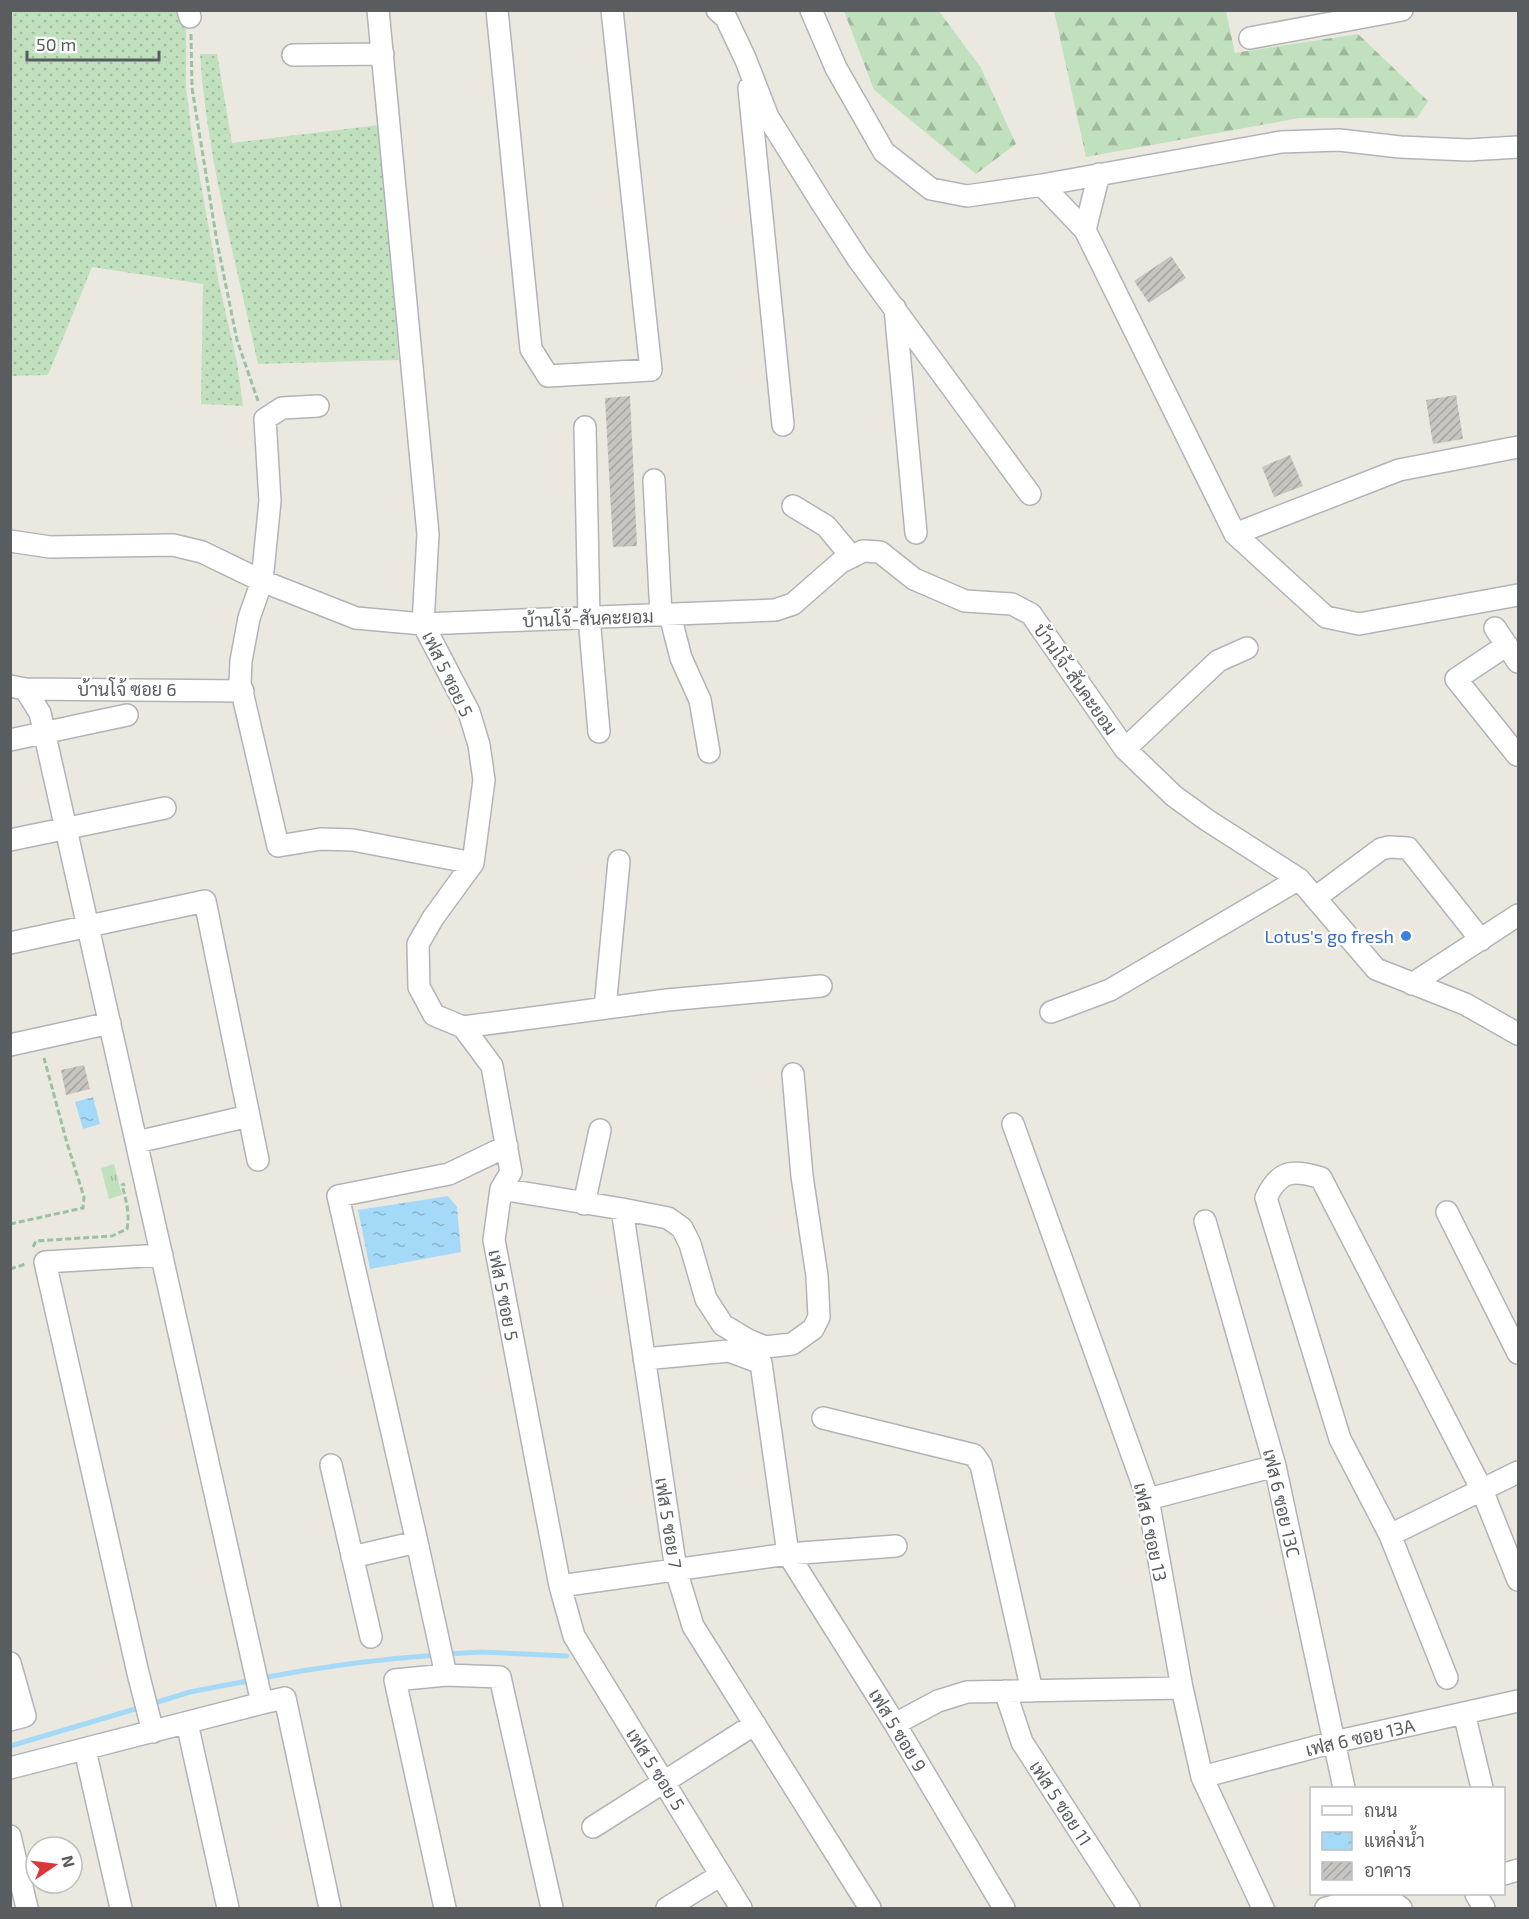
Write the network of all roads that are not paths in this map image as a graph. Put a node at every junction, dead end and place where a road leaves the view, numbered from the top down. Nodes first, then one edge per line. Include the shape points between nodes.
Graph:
1 (378, 10) edge
2 (497, 10) edge
3 (612, 10) edge
4 (717, 10) edge
5 (811, 10) edge
6 (1402, 10) edge
7 (1250, 38) dead end
8 (383, 54) junction
9 (292, 56) dead end
10 (745, 58) junction
11 (1518, 147) edge
12 (1098, 174) junction
13 (1042, 185) junction
14 (1085, 230) junction
15 (895, 308) junction
16 (318, 406) dead end
17 (783, 425) dead end
18 (585, 427) dead end
19 (1518, 447) edge
20 (654, 480) dead end
21 (1030, 494) dead end
22 (793, 506) dead end
23 (916, 533) dead end
24 (1235, 534) junction
25 (12, 545) edge
26 (852, 557) junction
27 (262, 581) junction
28 (1518, 595) edge
29 (665, 615) junction
30 (589, 617) junction
31 (423, 624) junction
32 (1507, 645) edge
33 (1247, 648) dead end
34 (18, 687) edge
35 (243, 691) junction
36 (127, 715) dead end
37 (44, 732) junction
38 (599, 732) dead end
39 (10, 740) edge
40 (1125, 749) junction
41 (709, 752) dead end
42 (1518, 754) edge
43 (165, 808) dead end
44 (66, 829) junction
45 (10, 840) edge
46 (619, 861) dead end
47 (473, 863) junction
48 (1299, 879) junction
49 (1315, 898) junction
50 (1518, 915) edge
51 (88, 927) junction
52 (1481, 940) junction
53 (10, 944) edge
54 (1412, 984) junction
55 (821, 986) dead end
56 (605, 1008) junction
57 (1051, 1012) dead end
58 (110, 1023) junction
59 (463, 1027) junction
60 (1518, 1034) edge
61 (10, 1045) edge
62 (792, 1074) dead end
63 (249, 1116) junction
64 (1013, 1124) dead end
65 (600, 1130) dead end
66 (137, 1142) junction
67 (507, 1146) junction
68 (258, 1160) dead end
69 (501, 1189) junction
70 (584, 1204) junction
71 (622, 1209) junction
72 (1447, 1212) dead end
73 (1205, 1221) dead end
74 (162, 1255) junction
75 (1518, 1353) edge
76 (644, 1359) junction
77 (823, 1418) dead end
78 (331, 1465) dead end
79 (1275, 1466) junction
80 (1518, 1472) edge
81 (1482, 1490) junction
82 (1148, 1499) junction
83 (1390, 1535) junction
84 (417, 1542) junction
85 (896, 1546) dead end
86 (788, 1554) junction
87 (352, 1557) junction
88 (676, 1570) junction
89 (1518, 1580) edge
90 (560, 1587) junction
91 (371, 1637) dead end
92 (10, 1664) edge
93 (446, 1675) junction
94 (1447, 1678) dead end
95 (1182, 1688) junction
96 (1005, 1691) junction
97 (1032, 1691) junction
98 (261, 1696) junction
99 (1518, 1701) edge
100 (1464, 1713) junction
101 (10, 1720) edge
102 (186, 1723) junction
103 (756, 1724) junction
104 (896, 1724) junction
105 (152, 1725) junction
106 (1334, 1742) junction
107 (85, 1750) junction
108 (10, 1768) edge
109 (1202, 1776) junction
110 (664, 1782) junction
111 (1344, 1787) edge
112 (1482, 1787) edge
113 (593, 1827) dead end
114 (10, 1836) edge
115 (721, 1875) junction
116 (1368, 1896) edge
117 (27, 1908) edge
118 (121, 1908) edge
119 (228, 1908) edge
120 (330, 1908) edge
121 (445, 1908) edge
122 (552, 1908) edge
123 (667, 1908) edge
124 (741, 1908) edge
125 (870, 1908) edge
126 (1004, 1908) edge
127 (1129, 1908) edge
128 (1263, 1908) edge
129 (1326, 1908) edge
130 (1401, 1908) edge

1 - 8 street
2 - 3 street via 531,349 548,376 651,370
4 - 10 street via 726,18
5 - 13 street via 836,68 884,152 932,189 967,196
6 - 7 street
8 - 9 street
8 - 31 street via 428,534
10 - 15 street via 768,117 858,259
10 - 17 street
11 - 12 street via 1468,150 1339,140 1281,142
12 - 13 street
12 - 14 street
13 - 14 street
14 - 24 street
15 - 21 street
15 - 23 street
16 - 27 street via 282,408 265,419 270,501
18 - 30 street
19 - 24 street via 1399,470
20 - 29 street
22 - 26 street via 826,526
24 - 28 street via 1326,617 1359,624
25 - 27 street, บ้านโจ้-สันคะยอม via 173,545 202,552
26 - 29 street, บ้านโจ้-สันคะยอม via 793,604 776,610
26 - 40 street, บ้านโจ้-สันคะยอม via 863,551 880,552 914,579 965,601 1012,604 1031,614
27 - 31 street, บ้านโจ้-สันคะยอม via 356,618
27 - 35 street via 249,618 241,661
29 - 30 street, บ้านโจ้-สันคะยอม
29 - 41 street via 700,700
30 - 31 street, บ้านโจ้-สันคะยอม
30 - 38 street
31 - 47 street, เฟส 5 ซอย 5 via 469,712 478,745 484,780
32 - 42 street via 1456,679
33 - 40 street via 1218,661
34 - 35 street, บ้านโจ้ ซอย 6
34 - 37 street via 40,713
35 - 47 street via 278,846 321,839 353,840
36 - 37 street
37 - 39 street
37 - 44 street
40 - 48 street, บ้านโจ้-สันคะยอม via 1174,796
43 - 44 street
44 - 45 street
44 - 51 street
46 - 56 street
47 - 59 street, เฟส 5 ซอย 5 via 418,944 420,987 434,1015
48 - 49 street, บ้านโจ้-สันคะยอม
48 - 57 street via 1110,990
49 - 52 street via 1381,849 1408,849
49 - 54 street, บ้านโจ้-สันคะยอม via 1376,969
50 - 52 street
51 - 53 street
51 - 58 street
51 - 63 street via 205,901
52 - 54 street
54 - 60 street, บ้านโจ้-สันคะยอม via 1465,1004
55 - 56 street
56 - 59 street
58 - 61 street
58 - 66 street
59 - 67 street, เฟส 5 ซอย 5 via 492,1066
62 - 71 street via 817,1276 819,1317 813,1329 792,1344 765,1347 723,1325 706,1299 682,1228 668,1218
63 - 66 street
63 - 68 street
64 - 82 street, เฟส 6 ซอย 13
65 - 70 street
66 - 74 street
67 - 69 street, เฟส 5 ซอย 5 via 511,1172
67 - 84 street via 448,1174 338,1196
69 - 70 street
69 - 90 street, เฟส 5 ซอย 5 via 494,1240
70 - 71 street
71 - 76 street, เฟส 5 ซอย 7
72 - 75 street
73 - 79 street, เฟส 6 ซอย 13C
74 - 98 street
74 - 105 street via 45,1262
76 - 86 street via 729,1350 761,1363
76 - 88 street, เฟส 5 ซอย 7
77 - 97 street via 974,1455 981,1465
78 - 87 street
79 - 82 street
79 - 106 street, เฟส 6 ซอย 13C
80 - 81 street
81 - 83 street
81 - 83 street via 1321,1178 1304,1172 1290,1173 1274,1181 1266,1198 1340,1439
81 - 89 street
82 - 95 street, เฟส 6 ซอย 13
83 - 94 street
84 - 87 street
84 - 93 street
85 - 86 street
86 - 88 street
86 - 104 street, เฟส 5 ซอย 9
87 - 91 street
88 - 90 street
88 - 103 street, เฟส 5 ซอย 7 via 693,1626
90 - 110 street, เฟส 5 ซอย 5 via 574,1635
92 - 101 street via 25,1716
93 - 121 street via 395,1680
93 - 122 street via 500,1677
95 - 97 street
95 - 109 street, เฟส 6 ซอย 13
96 - 97 street
96 - 104 street via 967,1692 938,1701
96 - 127 street, เฟส 5 ซอย 11 via 1022,1742
98 - 102 street
98 - 120 street via 285,1698
99 - 100 street, เฟส 6 ซอย 13A
100 - 106 street, เฟส 6 ซอย 13A
100 - 112 street
102 - 105 street
102 - 119 street
103 - 110 street
103 - 125 street, เฟส 5 ซอย 7
104 - 126 street, เฟส 5 ซอย 9
105 - 107 street
106 - 109 street, เฟส 6 ซอย 13A
106 - 111 street, เฟส 6 ซอย 13C
107 - 108 street
107 - 118 street
109 - 128 street, เฟส 6 ซอย 13
110 - 113 street
110 - 115 street, เฟส 5 ซอย 5
114 - 117 street
115 - 123 street
115 - 124 street, เฟส 5 ซอย 5
116 - 129 street
116 - 130 street via 1394,1902

